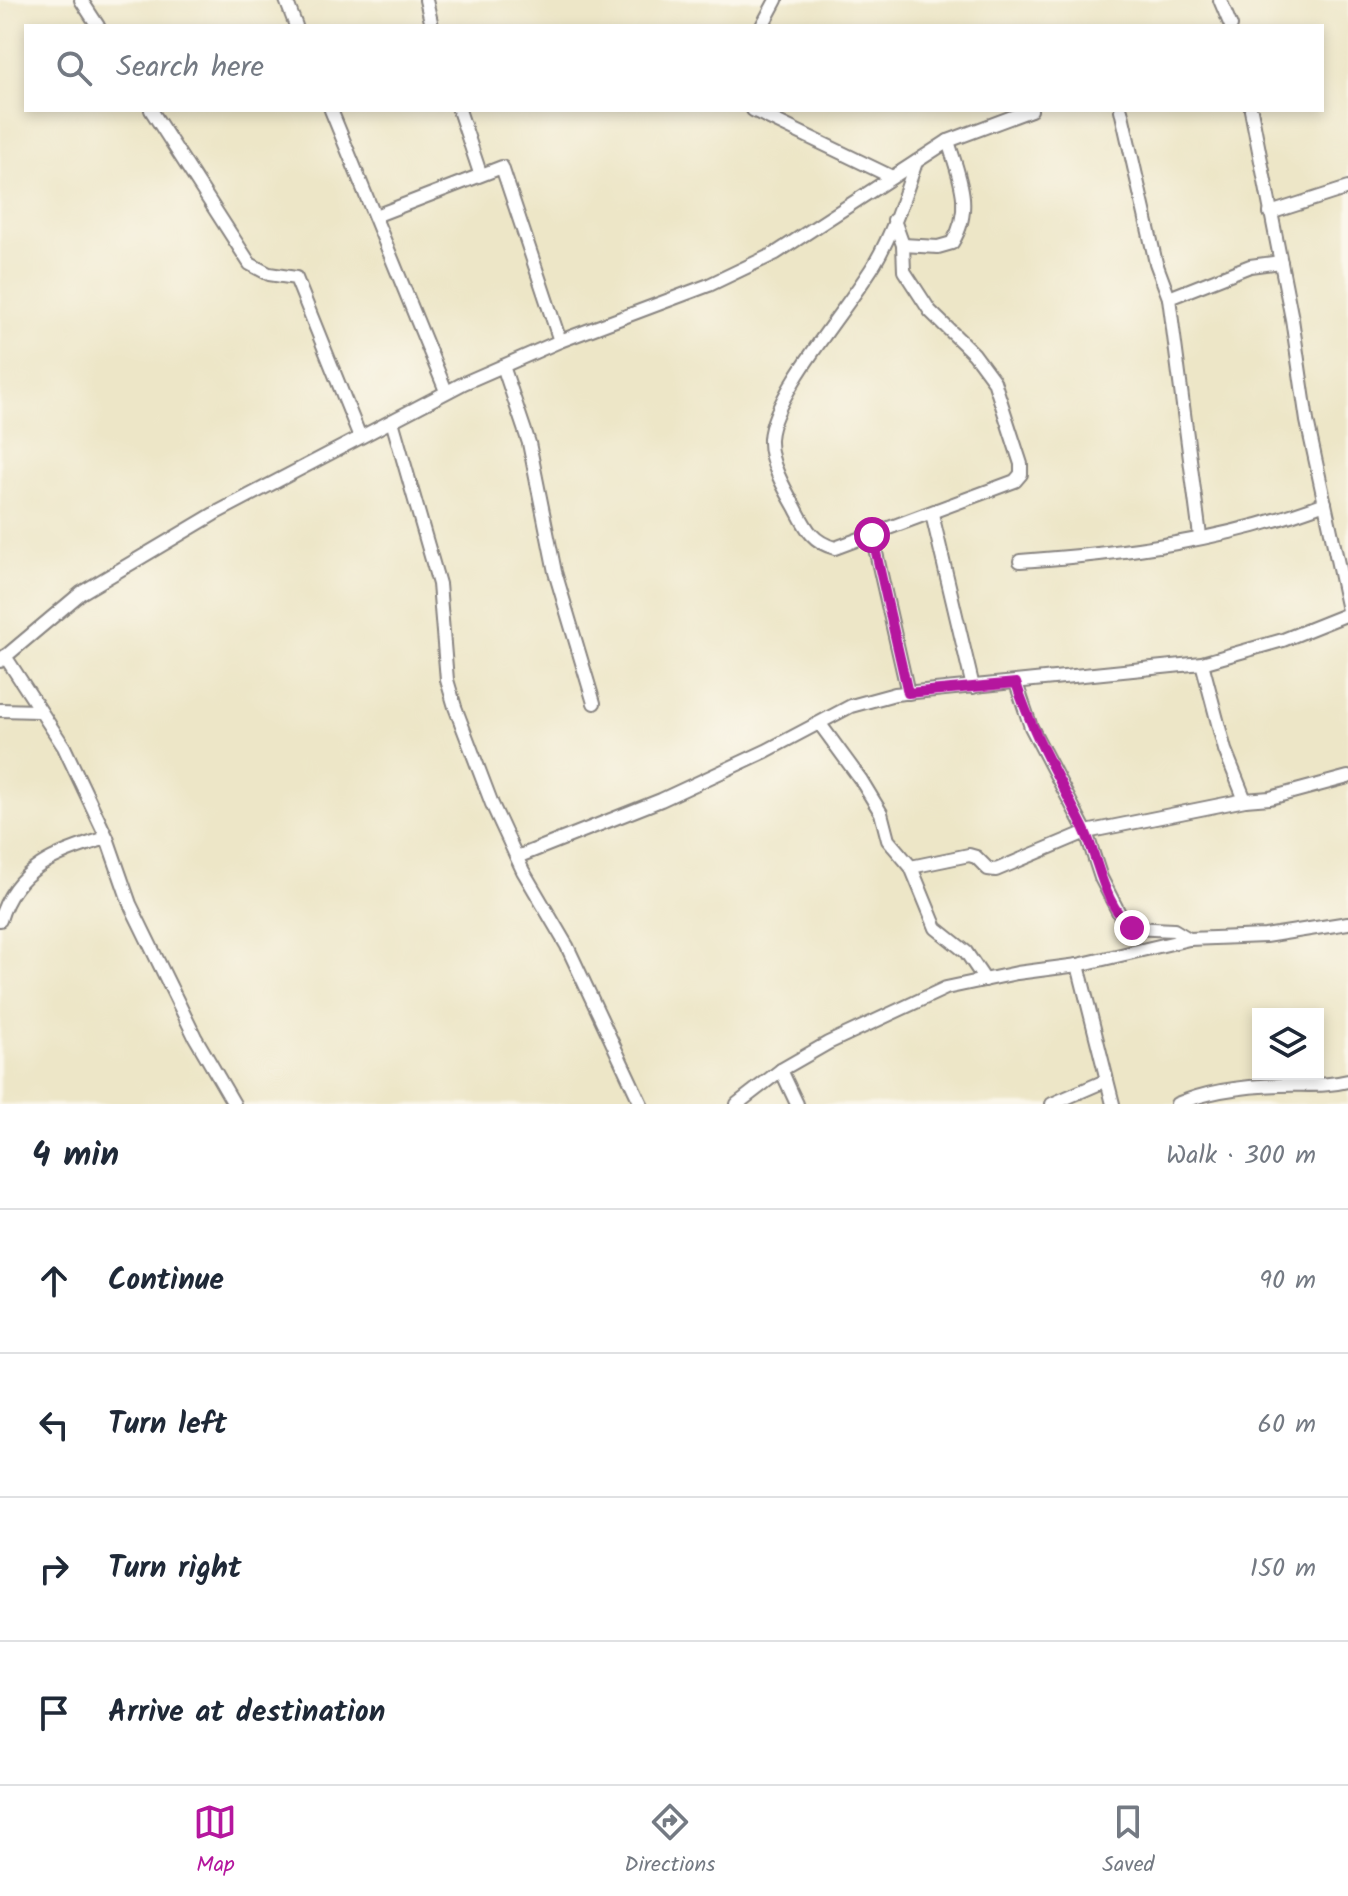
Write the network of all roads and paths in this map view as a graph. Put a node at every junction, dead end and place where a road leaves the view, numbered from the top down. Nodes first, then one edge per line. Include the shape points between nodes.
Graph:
1 (81, 0) edge
2 (286, 0) edge
3 (426, 0) edge
4 (776, 0) edge
5 (1220, 0) edge
6 (97, 24) edge
7 (295, 24) edge
8 (432, 24) edge
9 (763, 24) edge
10 (1230, 24) edge
11 (152, 112) edge
12 (332, 112) edge
13 (460, 112) edge
14 (757, 112) edge
15 (1026, 112) edge
16 (1121, 112) edge
17 (1251, 112) edge
18 (948, 141) junction
19 (916, 161) junction
20 (480, 173) junction
21 (892, 177) junction
22 (1348, 188) edge
23 (1270, 213) junction
24 (375, 216) junction
25 (894, 220) junction
26 (903, 245) junction
27 (1281, 262) junction
28 (1169, 298) junction
29 (560, 341) junction
30 (503, 366) junction
31 (446, 391) junction
32 (392, 421) junction
33 (360, 437) junction
34 (1325, 503) junction
35 (932, 514) junction
36 (872, 535) junction
37 (1200, 536) junction
38 (1020, 561) dead end
39 (1348, 612) edge
40 (2, 659) edge
41 (1202, 663) junction
42 (1016, 683) junction
43 (973, 687) junction
44 (908, 693) junction
45 (594, 703) dead end
46 (0, 710) edge
47 (38, 711) junction
48 (820, 724) junction
49 (1348, 777) edge
50 (1245, 800) junction
51 (1086, 832) junction
52 (107, 838) junction
53 (517, 857) junction
54 (911, 867) junction
55 (0, 920) edge
56 (1348, 923) edge
57 (1189, 939) junction
58 (1078, 965) junction
59 (985, 980) junction
60 (781, 1070) junction
61 (1105, 1081) junction
62 (1348, 1081) edge
63 (234, 1104) edge
64 (641, 1104) edge
65 (737, 1104) edge
66 (797, 1104) edge
67 (1052, 1104) edge
68 (1113, 1104) edge
69 (1177, 1104) edge

1 - 6 street
2 - 7 street
3 - 8 street
4 - 9 street
5 - 10 street
11 - 33 street via 250,264 269,274 296,278
12 - 24 street
13 - 20 street
14 - 21 street
15 - 18 street
16 - 28 street
17 - 23 street
18 - 19 street
18 - 26 street via 965,202 961,229 952,243 938,247
19 - 21 street
19 - 25 street
20 - 24 street
20 - 29 street via 502,167
21 - 29 street via 776,253 709,285
22 - 23 street
23 - 27 street
24 - 31 street
25 - 26 street
25 - 36 street via 874,264 780,403 770,440 772,458 810,536 835,548
26 - 35 street via 904,271 921,298 994,381 1021,464 1015,481
27 - 28 street via 1250,266
27 - 34 street
28 - 37 street
29 - 30 street
30 - 31 street
30 - 45 street via 529,443 555,572
31 - 32 street
32 - 33 street
32 - 53 street via 439,584 447,680
33 - 40 street via 118,569
34 - 37 street
34 - 39 street
35 - 36 street
35 - 43 street
36 - 44 street
37 - 38 street via 1108,553
39 - 41 street via 1269,645
40 - 47 street
41 - 42 street
41 - 50 street via 1225,750
42 - 43 street
42 - 51 street via 1031,727
43 - 44 street
44 - 48 street via 851,706
46 - 47 street
47 - 52 street via 64,747
48 - 53 street via 661,800
48 - 54 street via 881,813 888,840
49 - 50 street
50 - 51 street
51 - 54 street via 996,870 969,855
51 - 57 street via 1123,921 1132,928 1174,930
52 - 55 street via 22,876
52 - 63 street via 130,904
53 - 64 street via 567,946
54 - 59 street via 936,928 966,952
56 - 57 street via 1265,936
57 - 58 street
58 - 59 street
58 - 61 street
59 - 60 street via 946,988
60 - 65 street
60 - 66 street
61 - 67 street
61 - 68 street
62 - 69 street via 1248,1088

